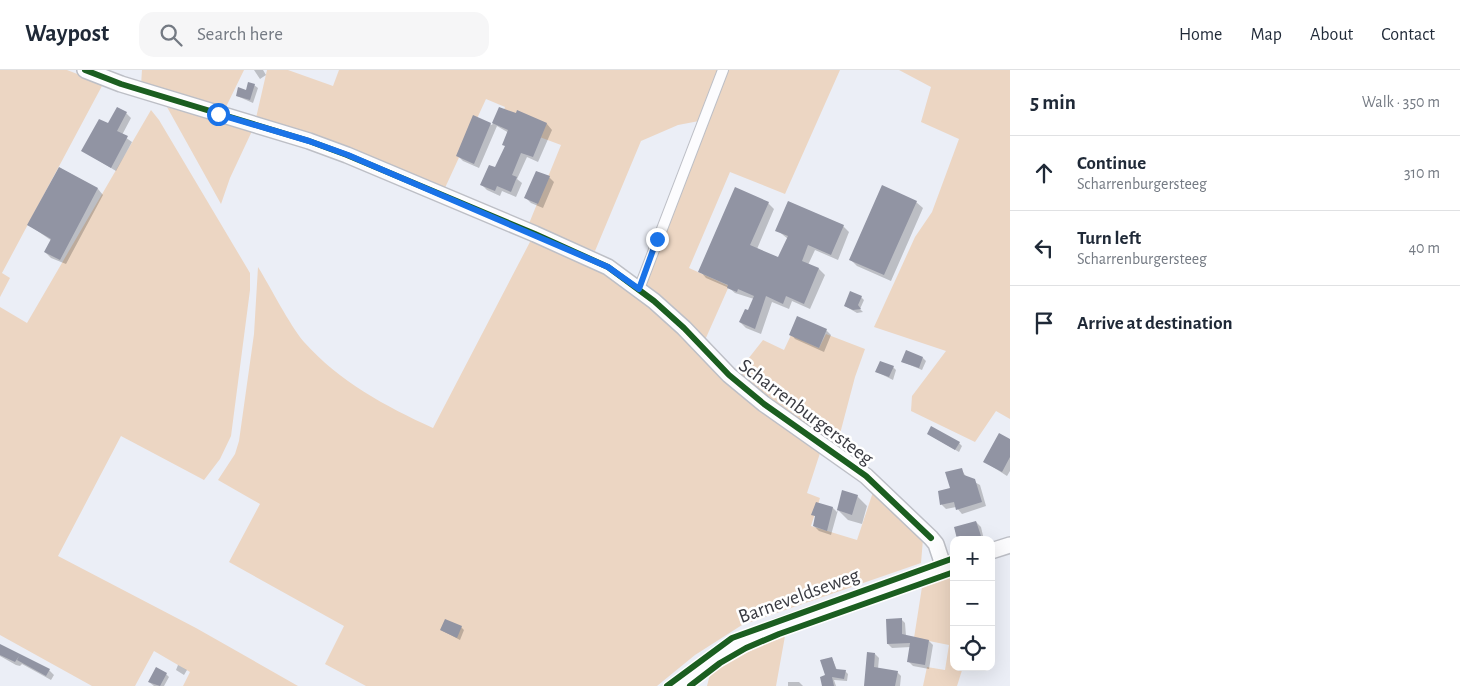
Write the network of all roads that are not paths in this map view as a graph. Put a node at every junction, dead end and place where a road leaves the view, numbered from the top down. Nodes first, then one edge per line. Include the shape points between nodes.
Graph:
1 (85, 70) edge
2 (723, 70) edge
3 (639, 289) junction
4 (1010, 544) edge
5 (995, 550) edge
6 (949, 566) edge
7 (680, 686) edge

1 - 3 street, Scharrenburgersteeg via 348,155 600,263
2 - 3 street
3 - 6 street, Scharrenburgersteeg via 684,328 736,381 866,476 931,538
4 - 5 street
6 - 7 street, Barneveldseweg via 776,627 716,658

